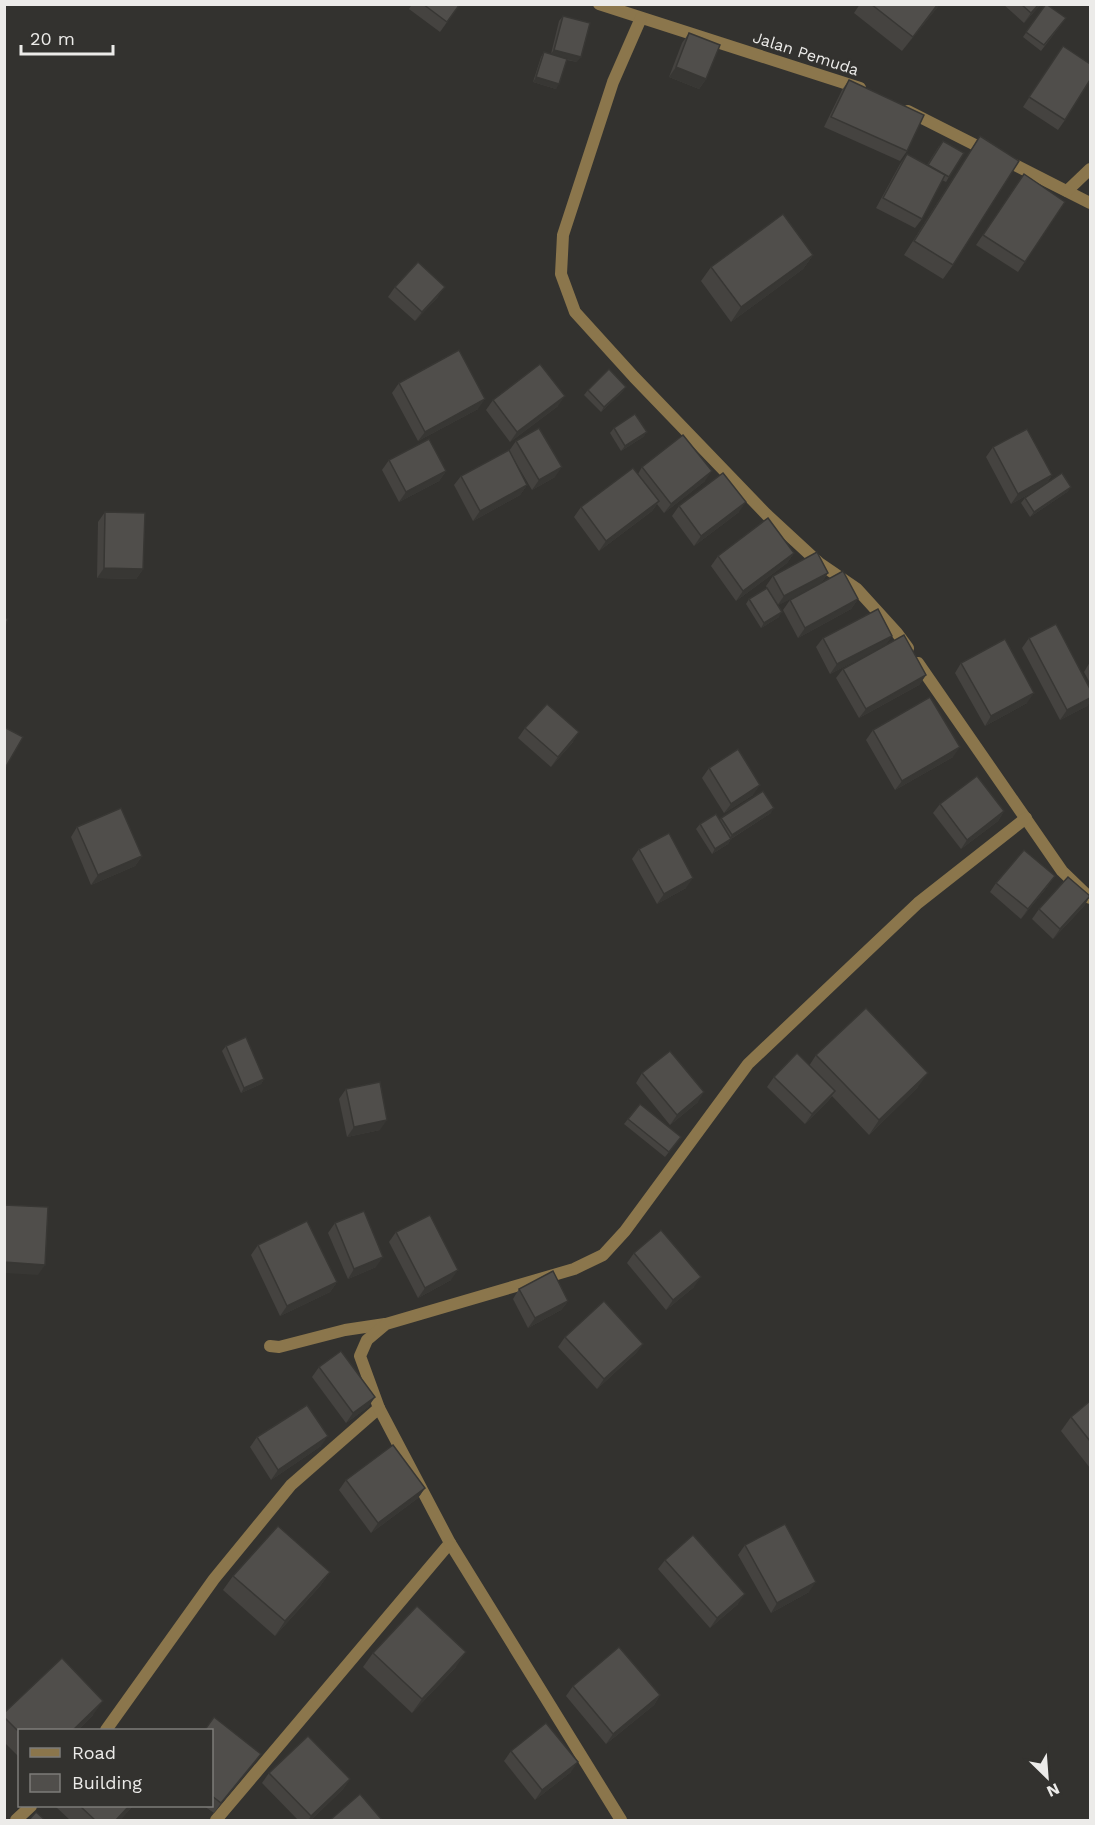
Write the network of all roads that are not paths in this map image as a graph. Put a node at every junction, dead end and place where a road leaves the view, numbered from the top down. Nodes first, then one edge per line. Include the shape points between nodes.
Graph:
1 (598, 4) edge
2 (641, 18) junction
3 (866, 90) edge
4 (898, 106) edge
5 (1090, 169) edge
6 (1067, 191) junction
7 (1090, 203) edge
8 (1026, 818) junction
9 (1090, 898) edge
10 (386, 1324) junction
11 (270, 1346) dead end
12 (379, 1408) junction
13 (450, 1543) junction
14 (107, 1729) edge
15 (30, 1807) edge
16 (16, 1821) edge
17 (216, 1821) edge
18 (621, 1821) edge

1 - 2 street, Jalan Pemuda
2 - 3 street, Jalan Pemuda
2 - 8 street via 613,82 563,235 561,274 575,312 768,516 819,563 857,590 897,633
4 - 6 street
5 - 6 street
6 - 7 street
8 - 9 street via 1062,872
8 - 10 street via 918,903 748,1064 626,1231 603,1255 574,1269
10 - 11 street
10 - 12 street via 367,1340 360,1356
12 - 13 street
12 - 14 street via 291,1485 214,1579
13 - 17 street
13 - 18 street
15 - 16 street

